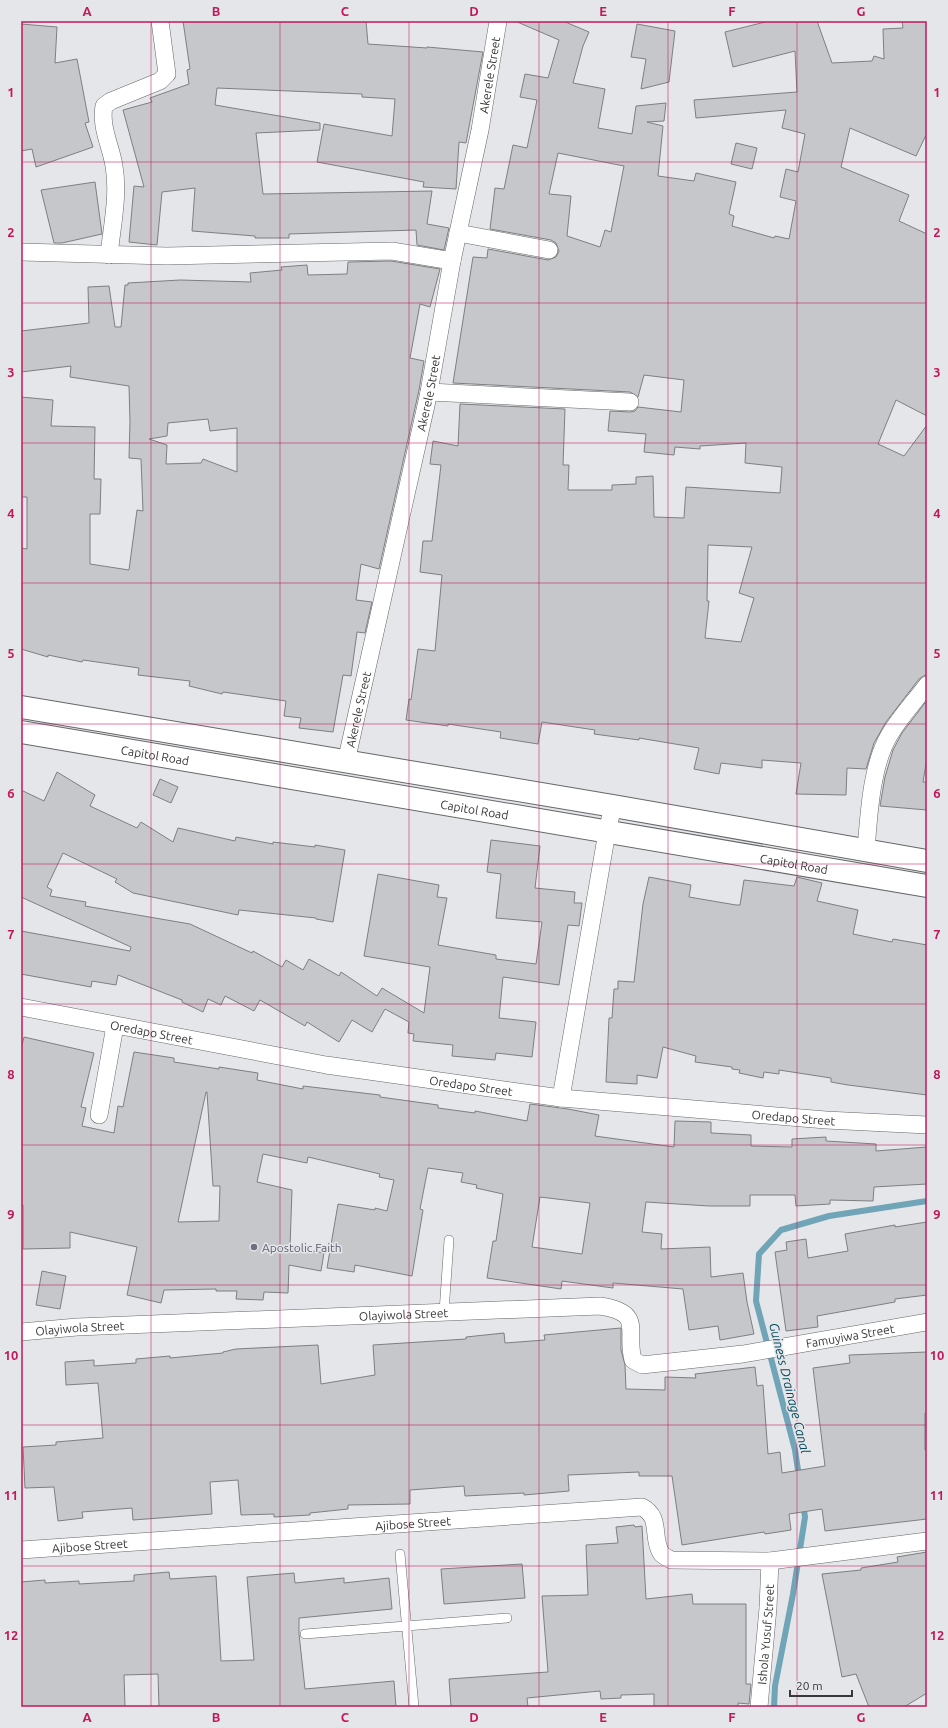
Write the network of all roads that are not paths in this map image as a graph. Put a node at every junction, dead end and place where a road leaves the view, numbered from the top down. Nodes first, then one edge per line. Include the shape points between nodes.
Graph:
1 (160, 21) edge
2 (498, 21) edge
3 (458, 234) junction
4 (549, 250) dead end
5 (21, 252) edge
6 (109, 255) junction
7 (452, 261) junction
8 (429, 392) junction
9 (630, 402) dead end
10 (927, 685) edge
11 (21, 707) edge
12 (21, 732) edge
13 (346, 762) junction
14 (613, 806) junction
15 (606, 832) junction
16 (866, 850) junction
17 (927, 861) edge
18 (927, 886) edge
19 (21, 1008) edge
20 (115, 1026) junction
21 (561, 1098) junction
22 (99, 1114) dead end
23 (927, 1126) edge
24 (449, 1240) dead end
25 (444, 1312) junction
26 (927, 1322) edge
27 (21, 1332) edge
28 (744, 1354) joint
29 (927, 1541) edge
30 (21, 1550) edge
31 (400, 1554) dead end
32 (775, 1560) junction
33 (507, 1618) dead end
34 (407, 1625) junction
35 (305, 1634) dead end
36 (414, 1707) edge
37 (759, 1707) edge

1 - 6 street via 167,74 160,81 104,106 102,117 114,167 116,189
2 - 3 street, Akerele Street via 480,130
3 - 4 street
3 - 7 street, Akerele Street
5 - 6 street
6 - 7 street via 392,251
7 - 8 street, Akerele Street
8 - 9 street
8 - 13 street, Akerele Street
10 - 16 street via 890,734 880,758 872,791
11 - 13 main road, Capitol Road
12 - 15 main road, Capitol Road
13 - 14 main road, Capitol Road
14 - 15 street
14 - 16 main road, Capitol Road
15 - 18 main road, Capitol Road
15 - 21 street
16 - 17 main road, Capitol Road
19 - 20 street, Oredapo Street
20 - 21 street, Oredapo Street via 326,1065
20 - 22 street
21 - 23 street, Oredapo Street
24 - 25 lane
25 - 27 street, Olayiwola Street via 77,1327
25 - 28 street, Olayiwola Street via 600,1306 614,1308 624,1314 632,1324 633,1360 642,1365
26 - 28 street, Famuyiwa Street
29 - 32 street, Ajibose Street
30 - 32 street, Ajibose Street via 642,1507 649,1511 654,1519 661,1554 671,1560
31 - 34 lane
32 - 37 street, Ishola Yusuf Street
33 - 34 lane
34 - 35 lane
34 - 36 lane

